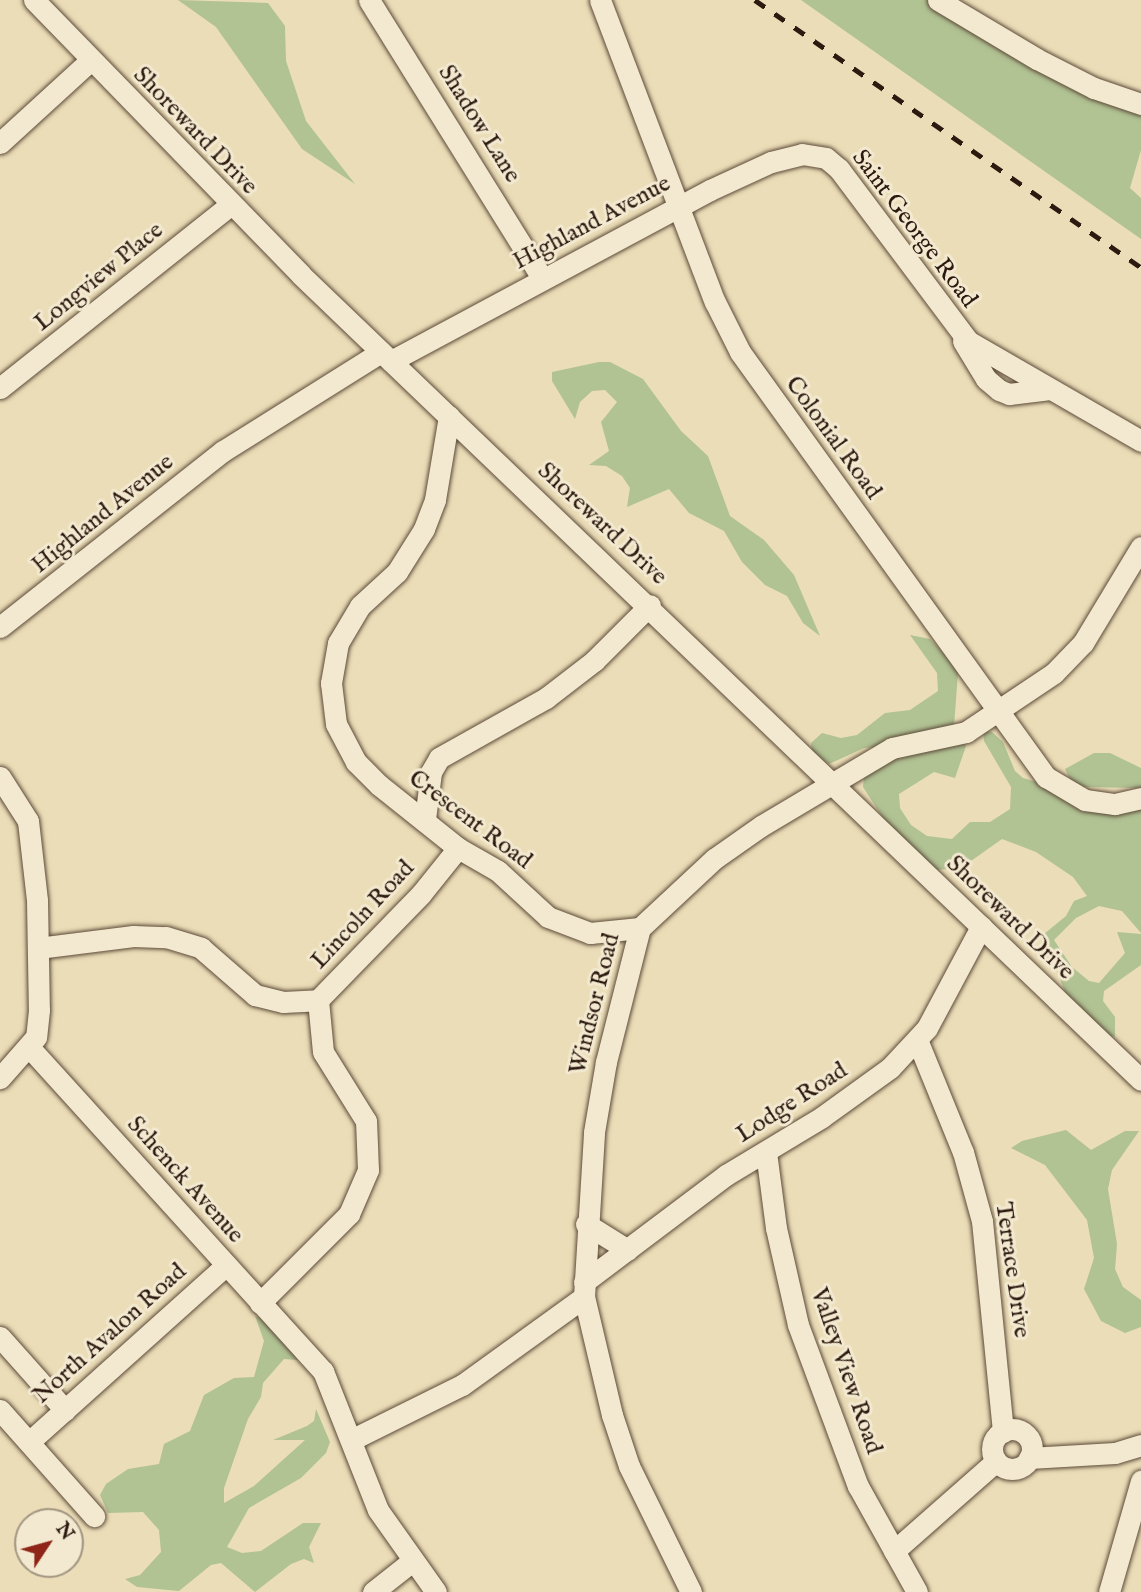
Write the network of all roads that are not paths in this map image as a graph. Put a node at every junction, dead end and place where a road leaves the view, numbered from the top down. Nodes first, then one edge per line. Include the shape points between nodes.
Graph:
1 (34, 0) edge
2 (369, 0) edge
3 (600, 0) edge
4 (938, 0) edge
5 (91, 60) junction
6 (1141, 104) edge
7 (0, 143) edge
8 (826, 158) joint
9 (230, 205) junction
10 (678, 207) junction
11 (542, 278) junction
12 (386, 356) junction
13 (0, 388) edge
14 (449, 416) junction
15 (1141, 441) edge
16 (1141, 547) edge
17 (650, 605) junction
18 (0, 627) edge
19 (998, 714) junction
20 (833, 783) junction
21 (2, 785) edge
22 (1141, 798) edge
23 (425, 819) junction
24 (458, 848) junction
25 (981, 927) junction
26 (640, 928) junction
27 (38, 948) junction
28 (318, 1000) junction
29 (918, 1042) junction
30 (29, 1047) junction
31 (0, 1078) edge
32 (1141, 1080) edge
33 (766, 1152) junction
34 (586, 1224) junction
35 (628, 1250) junction
36 (226, 1265) junction
37 (584, 1290) junction
38 (260, 1303) junction
39 (0, 1337) edge
40 (0, 1410) edge
41 (65, 1410) junction
42 (1003, 1432) junction
43 (351, 1440) junction
44 (29, 1442) junction
45 (1141, 1446) edge
46 (1029, 1458) junction
47 (996, 1461) junction
48 (1141, 1481) edge
49 (94, 1516) dead end
50 (894, 1551) junction
51 (411, 1562) junction
52 (373, 1592) edge
53 (436, 1592) edge
54 (691, 1592) edge
55 (917, 1592) edge
56 (1108, 1592) edge

1 - 5 street, Shoreward Drive
2 - 11 street, Shadow Lane
3 - 10 street, Colonial Road
4 - 6 street via 1048,65
5 - 7 street
5 - 9 street, Shoreward Drive
8 - 10 street, Highland Avenue via 802,154 771,162
8 - 15 street, Saint George Road via 839,169 959,332 979,350
9 - 12 street, Shoreward Drive
9 - 13 street, Longview Place
10 - 11 street, Highland Avenue
10 - 19 street, Colonial Road via 740,352
11 - 12 street, Highland Avenue
12 - 14 street, Shoreward Drive
12 - 18 street, Highland Avenue via 223,451
14 - 17 street, Shoreward Drive
14 - 23 street, Crescent Road via 429,519 397,572 345,627 331,683 336,724 356,762
16 - 19 street, Windsor Road via 1083,643 1054,673
17 - 20 street, Shoreward Drive
17 - 23 street via 594,661 546,698 439,758 432,772
19 - 20 street, Windsor Road via 955,736 892,748
19 - 22 street, Colonial Road via 1046,777 1063,790 1102,803
20 - 25 street, Shoreward Drive
20 - 26 street, Windsor Road via 714,859
21 - 27 street via 28,821
23 - 24 street, Crescent Road
24 - 26 street, Crescent Road via 498,871 559,923 590,933
24 - 28 street, Lincoln Road via 421,894
25 - 29 street, Lodge Road
25 - 32 street, Shoreward Drive
26 - 34 street, Windsor Road via 606,1062
27 - 28 street via 133,936 166,937 207,953 255,995 283,1002
27 - 30 street via 39,1025
28 - 38 street, Lincoln Road via 323,1052 366,1121 368,1170 349,1214
29 - 33 street, Lodge Road via 857,1094
29 - 42 street, Terrace Drive via 962,1152 982,1220
30 - 31 street
30 - 36 street, Schenck Avenue
33 - 35 street, Lodge Road via 726,1175
33 - 50 street, Valley View Road via 776,1228 798,1325 858,1486
34 - 35 street
34 - 37 street, Windsor Road
35 - 37 street, Lodge Road
36 - 38 street, Schenck Avenue
36 - 41 street, North Avalon Road
37 - 43 street, Lodge Road via 462,1385
37 - 54 street, Windsor Road via 612,1415 629,1466
38 - 43 street, Schenck Avenue via 323,1371
39 - 41 street
40 - 44 street
41 - 44 street, North Avalon Road
42 - 46 street via 1025,1435 1031,1446
42 - 47 street via 993,1444
43 - 51 street, Schenck Avenue via 378,1510
44 - 49 street
45 - 46 street via 1115,1453
46 - 47 street via 1015,1469
47 - 50 street
48 - 56 street
50 - 55 street, Valley View Road
51 - 52 street
51 - 53 street, Schenck Avenue

